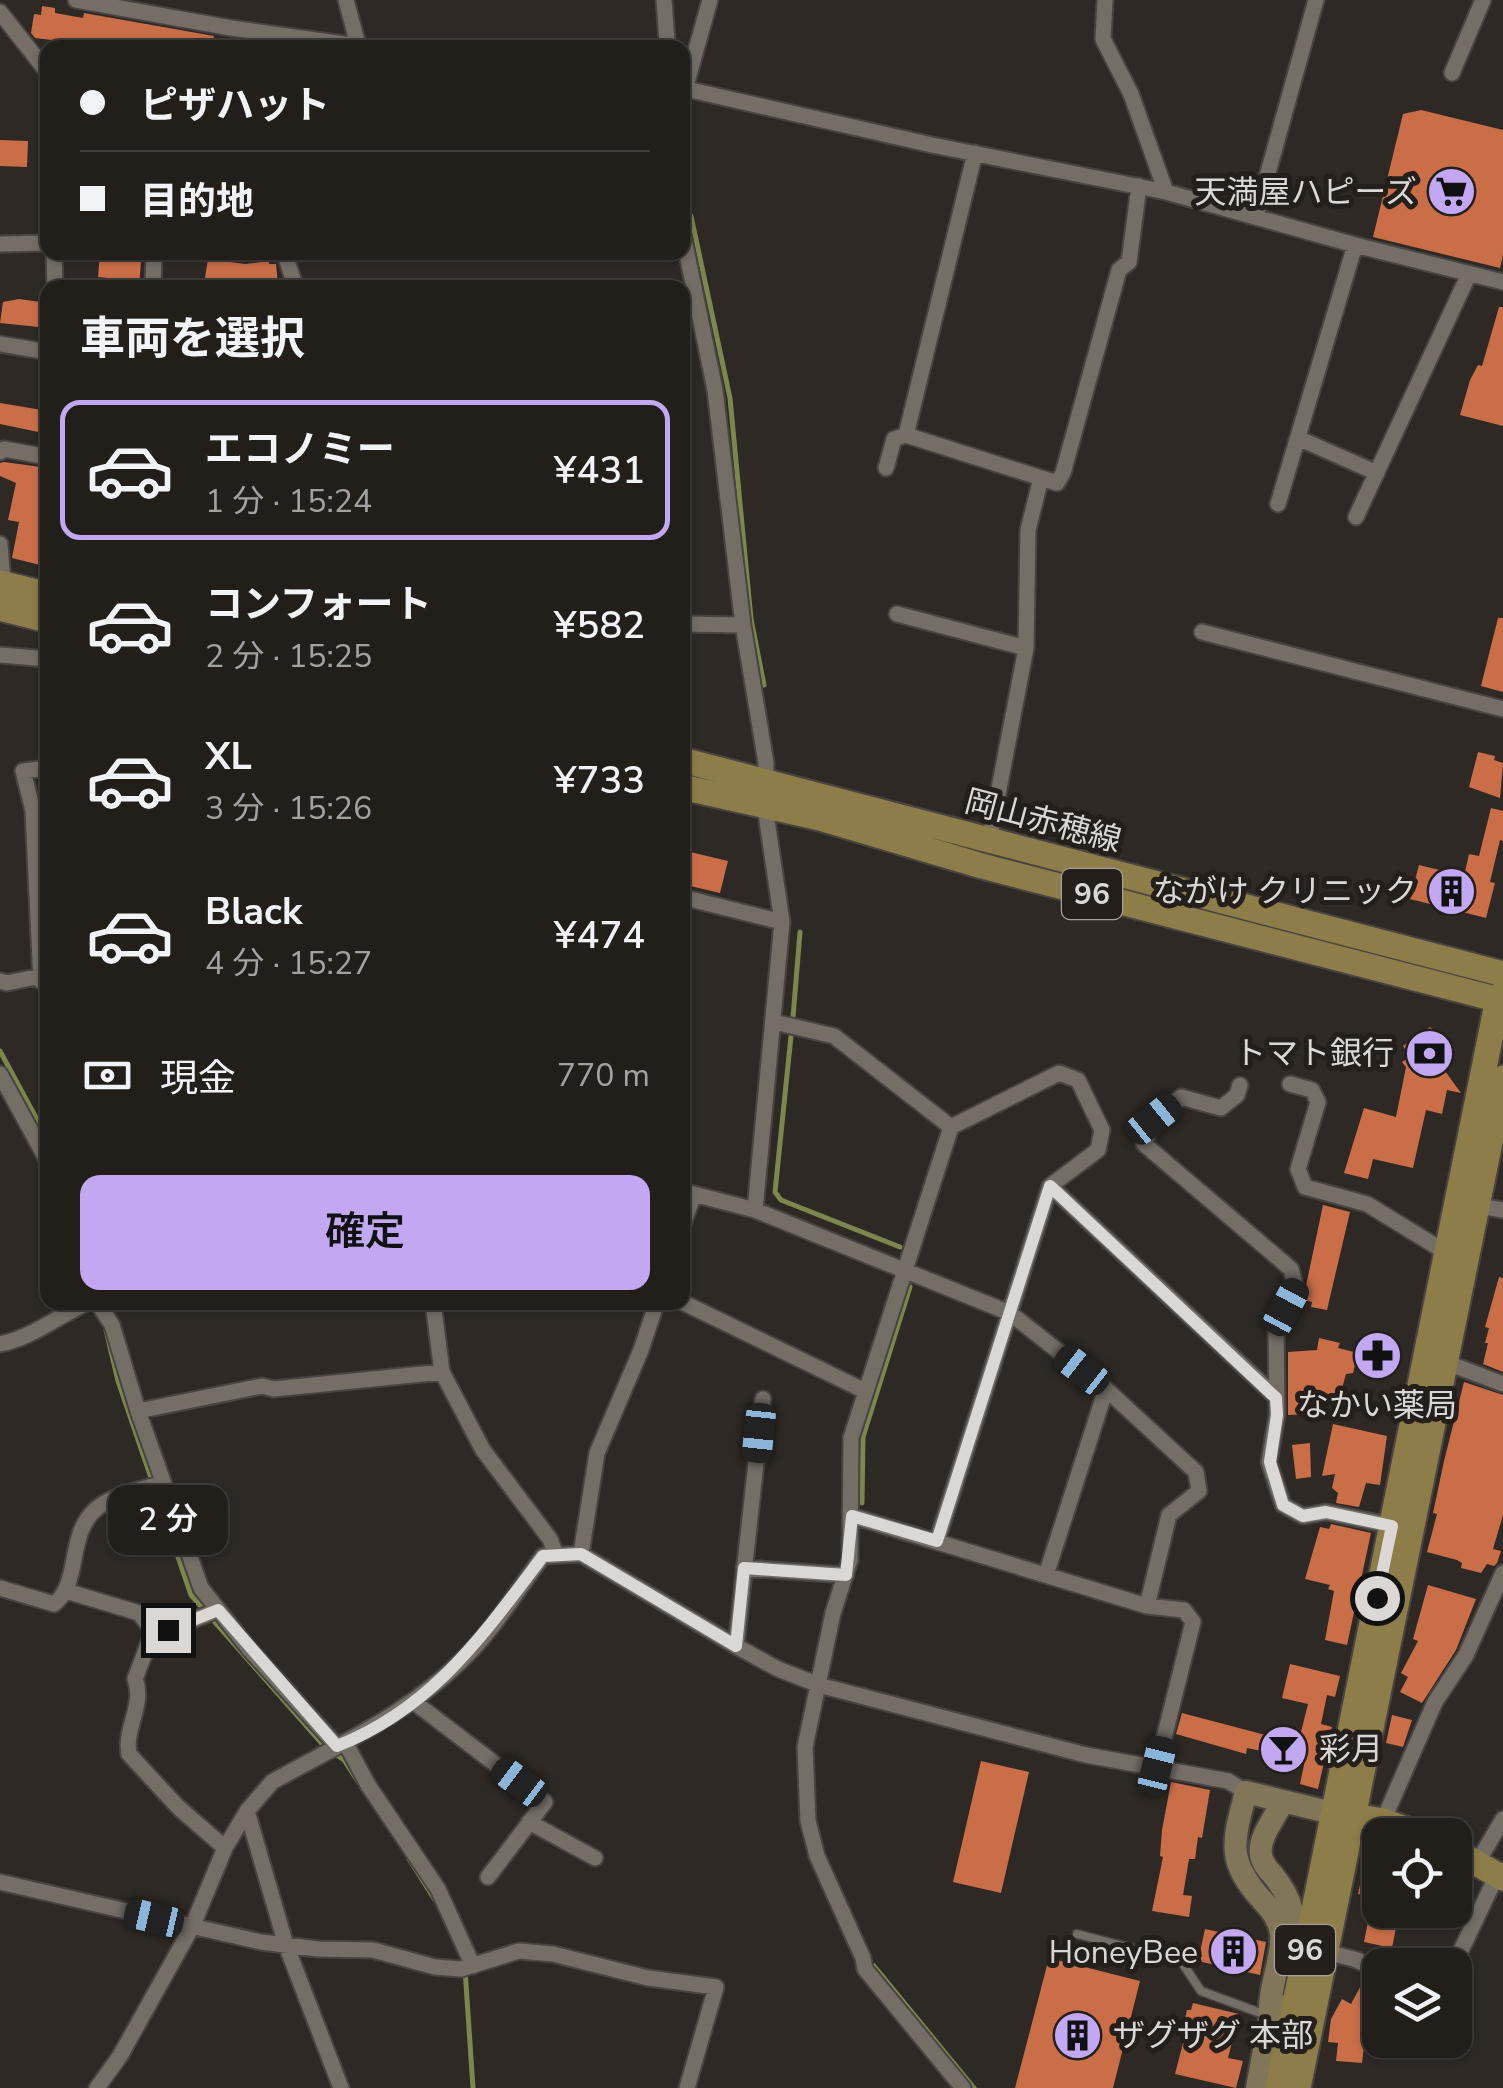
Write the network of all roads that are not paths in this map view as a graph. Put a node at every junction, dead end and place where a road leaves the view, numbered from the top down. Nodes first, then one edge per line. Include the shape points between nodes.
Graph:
1 (76, 0) edge
2 (346, 0) edge
3 (664, 0) edge
4 (710, 0) edge
5 (1105, 0) edge
6 (1316, 0) edge
7 (1483, 0) edge
8 (0, 12) edge
9 (231, 28) junction
10 (230, 40) edge
11 (320, 40) edge
12 (363, 40) edge
13 (667, 40) edge
14 (40, 63) edge
15 (690, 68) edge
16 (1452, 73) dead end
17 (690, 89) edge
18 (975, 153) junction
19 (1138, 186) junction
20 (1166, 192) junction
21 (1256, 216) junction
22 (40, 242) edge
23 (0, 244) edge
24 (1355, 245) junction
25 (688, 260) edge
26 (1469, 274) junction
27 (1503, 282) edge
28 (0, 344) edge
29 (40, 351) edge
30 (906, 436) junction
31 (1298, 438) junction
32 (0, 452) edge
33 (40, 457) edge
34 (886, 468) dead end
35 (1377, 473) junction
36 (1041, 478) junction
37 (1278, 504) dead end
38 (1356, 517) dead end
39 (0, 544) edge
40 (1, 591) edge
41 (40, 594) edge
42 (897, 614) dead end
43 (40, 615) edge
44 (690, 624) edge
45 (742, 626) junction
46 (1202, 632) dead end
47 (1026, 648) junction
48 (0, 656) edge
49 (40, 658) edge
50 (1503, 709) edge
51 (690, 763) edge
52 (40, 769) edge
53 (690, 788) edge
54 (766, 794) junction
55 (989, 841) junction
56 (690, 899) edge
57 (40, 917) edge
58 (782, 922) junction
59 (40, 979) edge
60 (0, 981) edge
61 (1502, 992) edge
62 (774, 1022) junction
63 (0, 1074) edge
64 (1503, 1078) edge
65 (1290, 1084) dead end
66 (1240, 1085) dead end
67 (950, 1126) junction
68 (40, 1147) edge
69 (1050, 1186) junction
70 (690, 1193) edge
71 (1479, 1206) edge
72 (754, 1210) junction
73 (1447, 1253) junction
74 (905, 1269) junction
75 (690, 1306) edge
76 (70, 1310) edge
77 (102, 1310) edge
78 (434, 1310) edge
79 (654, 1310) edge
80 (1010, 1314) junction
81 (0, 1344) edge
82 (1436, 1359) junction
83 (442, 1372) junction
84 (1503, 1384) edge
85 (1106, 1388) junction
86 (865, 1392) junction
87 (1276, 1398) junction
88 (763, 1399) dead end
89 (138, 1412) junction
90 (156, 1485) junction
91 (852, 1516) junction
92 (1402, 1528) junction
93 (937, 1541) junction
94 (581, 1554) junction
95 (556, 1555) junction
96 (744, 1568) junction
97 (1503, 1573) edge
98 (846, 1575) junction
99 (1046, 1575) junction
100 (0, 1588) edge
101 (66, 1590) junction
102 (1146, 1606) junction
103 (211, 1612) junction
104 (152, 1631) junction
105 (736, 1646) junction
106 (819, 1685) junction
107 (414, 1702) junction
108 (335, 1747) junction
109 (1157, 1766) junction
110 (1246, 1792) junction
111 (1282, 1803) junction
112 (247, 1811) junction
113 (1344, 1814) junction
114 (1366, 1818) edge
115 (1383, 1818) edge
116 (1503, 1819) edge
117 (529, 1822) junction
118 (225, 1848) junction
119 (595, 1858) dead end
120 (1483, 1867) edge
121 (488, 1877) dead end
122 (0, 1882) edge
123 (192, 1927) junction
124 (1077, 1934) dead end
125 (286, 1945) junction
126 (1459, 1948) edge
127 (1326, 1952) junction
128 (1362, 1963) edge
129 (468, 1968) junction
130 (1314, 2010) junction
131 (1270, 2017) junction
132 (97, 2088) edge
133 (342, 2088) edge
134 (687, 2088) edge
135 (963, 2088) edge
136 (1256, 2088) edge
137 (1278, 2088) edge
138 (1298, 2088) edge
139 (1312, 2088) edge

1 - 9 street
2 - 12 street
3 - 13 street
4 - 15 street
5 - 20 street via 1103,39
6 - 21 street
7 - 16 street
8 - 14 street
9 - 10 street
9 - 11 street
17 - 18 street
18 - 19 street
18 - 30 street
19 - 20 street
19 - 36 street via 1129,262 1119,270 1063,473 1057,483
20 - 21 street
21 - 24 street
22 - 23 street
24 - 26 street
24 - 31 street
25 - 45 street via 715,390
26 - 27 street
26 - 35 street
28 - 29 street
30 - 34 street via 894,439
30 - 36 street
31 - 35 street
31 - 37 street
32 - 33 street
35 - 38 street
36 - 47 street via 1028,530
39 - 40 street
40 - 41 main road
40 - 43 main road
42 - 47 street
44 - 45 street
45 - 54 street
46 - 50 street
47 - 55 street
48 - 49 street
51 - 54 main road, 岡山赤穂線 / 96
52 - 57 street via 23,770 33,810
53 - 54 main road, 岡山赤穂線 / 96
54 - 55 main road, 岡山赤穂線 / 96
54 - 58 street
54 - 61 main road, 岡山赤穂線 / 96 via 820,818 982,866
55 - 61 main road, 岡山赤穂線 / 96
56 - 58 street
58 - 62 street
59 - 60 street
61 - 71 main road, 96
62 - 67 street via 834,1036
62 - 72 street
63 - 68 street
64 - 71 main road, 96
65 - 73 street via 1312,1090 1318,1102 1298,1169 1305,1187 1368,1204
66 - 87 street via 1222,1108 1181,1097 1154,1119 1144,1144 1290,1269 1296,1288 1276,1327
67 - 69 street via 1059,1074 1078,1080 1102,1130 1098,1150
67 - 74 street
69 - 80 street
69 - 87 street
70 - 72 street
71 - 73 main road, 96
71 - 82 main road, 96
72 - 74 street
73 - 82 main road, 96
74 - 80 street
74 - 86 street
75 - 86 street
76 - 81 street
77 - 89 street
78 - 83 street
79 - 94 street via 598,1453
80 - 85 street
80 - 93 street
82 - 84 street
82 - 92 main road, 96
83 - 89 street via 262,1386
83 - 95 street via 483,1450
85 - 99 street
85 - 102 street via 1196,1472 1199,1491 1169,1515
86 - 91 street via 851,1438
87 - 92 street via 1270,1462 1283,1505 1303,1516 1326,1512
88 - 96 street
89 - 90 street
90 - 101 street via 94,1510 76,1544
90 - 103 street
91 - 93 street
91 - 98 street
92 - 113 main road, 96
93 - 99 street
94 - 95 street
94 - 105 street
95 - 107 street via 543,1556 468,1654
96 - 98 street
96 - 105 street
97 - 115 street
98 - 106 street
99 - 102 street
100 - 101 street via 54,1604
101 - 104 street via 130,1609
102 - 109 street via 1184,1610 1193,1622
103 - 104 street
103 - 108 street
104 - 118 street via 135,1679 140,1691 129,1754
105 - 106 street
106 - 109 street via 1086,1755
106 - 135 street via 804,1765 817,1856 865,1969
107 - 108 street
107 - 117 street via 545,1802
108 - 112 street via 272,1782
108 - 129 street via 438,1889
109 - 110 street
110 - 111 street
110 - 131 street via 1235,1864 1272,1910 1282,1938 1268,1996
111 - 113 street
111 - 131 street via 1260,1854 1295,1915 1280,1998
112 - 118 street
112 - 125 street
113 - 114 main road
113 - 127 main road, 96
113 - 137 main road, 96
116 - 120 street
117 - 119 street
117 - 121 street
118 - 123 street
120 - 126 street
122 - 123 street
123 - 125 street
123 - 132 street
124 - 131 lane via 1181,1962 1202,1991
125 - 129 street via 374,1950 435,1968
125 - 133 street
127 - 128 street
127 - 130 main road, 96
129 - 134 street via 519,1951 716,1987
130 - 138 main road, 96
130 - 139 street
131 - 136 street

